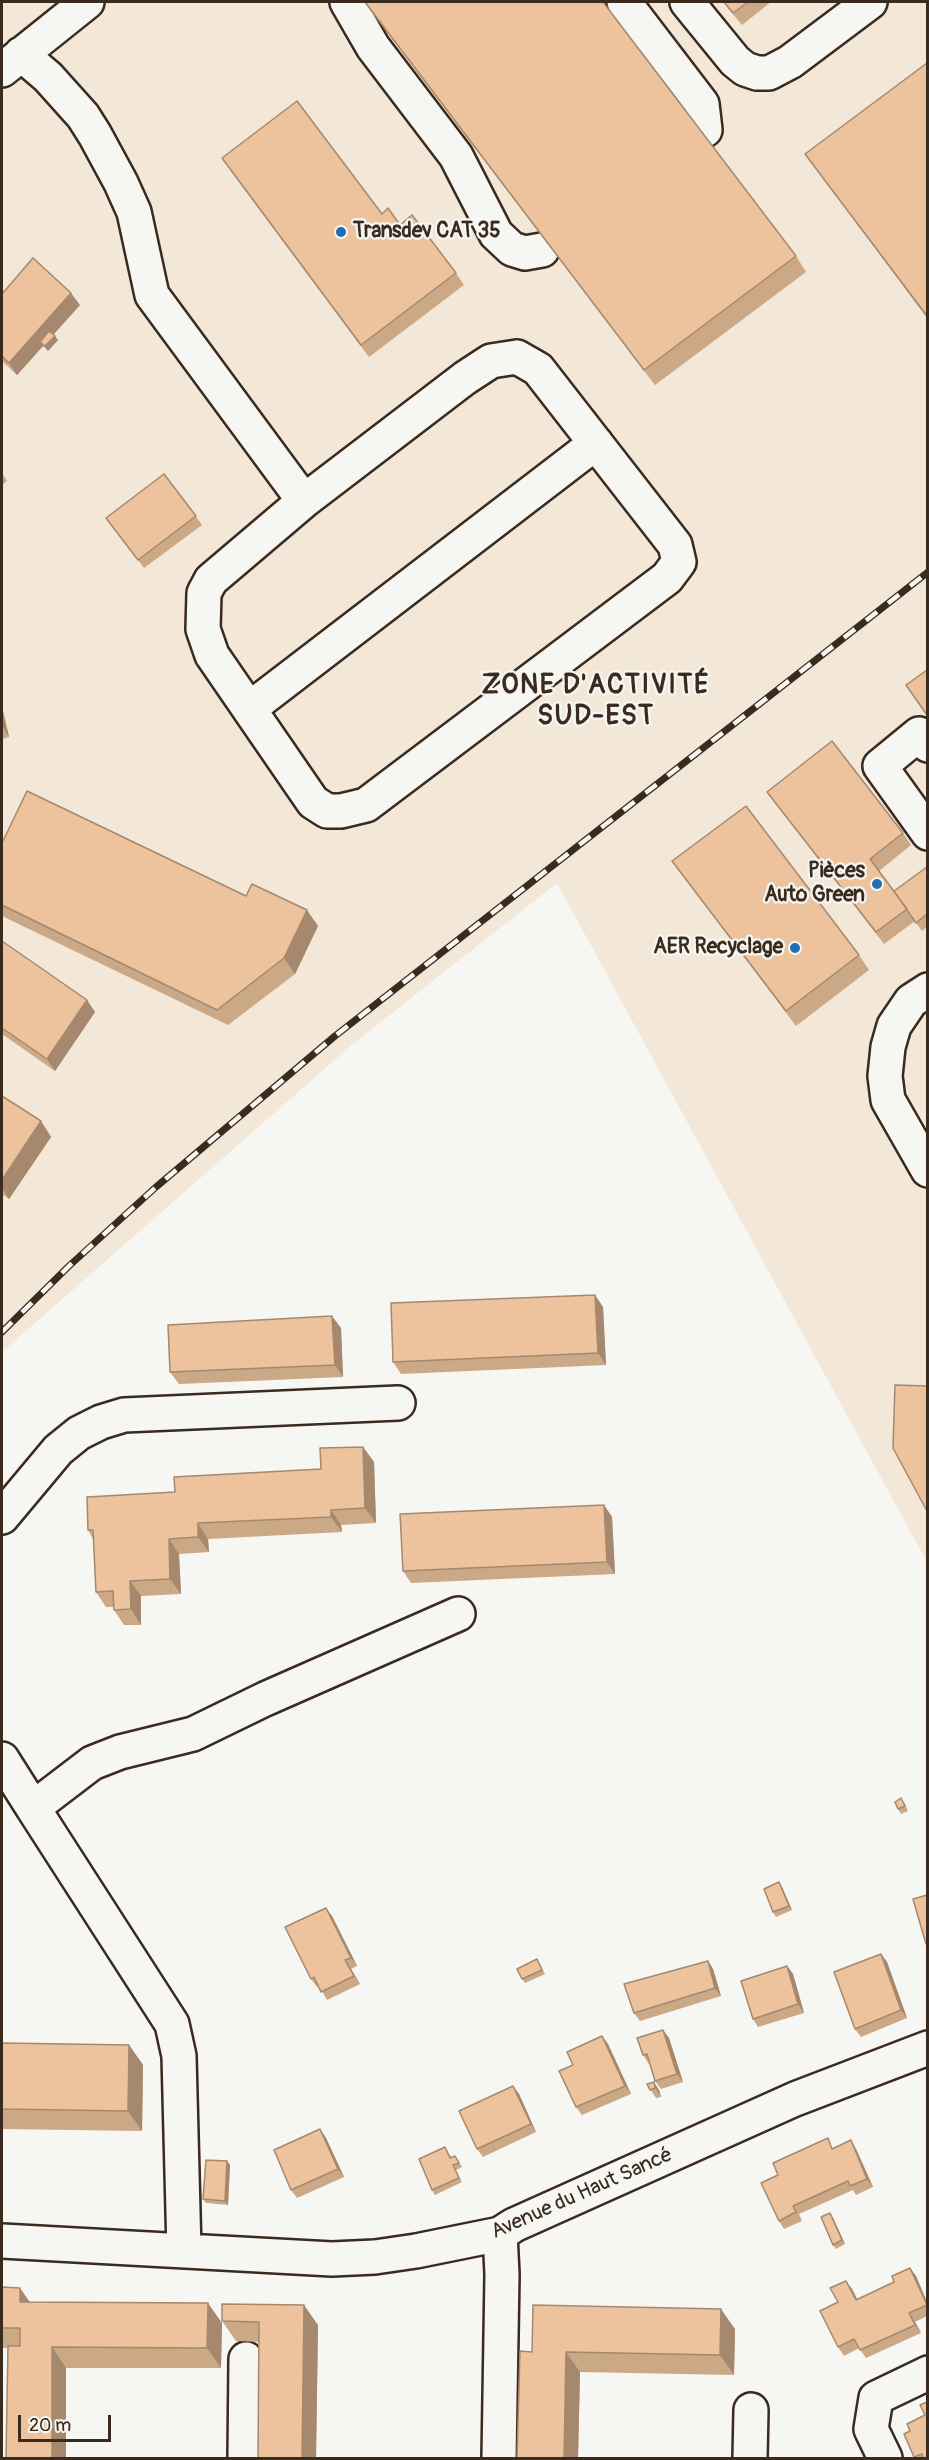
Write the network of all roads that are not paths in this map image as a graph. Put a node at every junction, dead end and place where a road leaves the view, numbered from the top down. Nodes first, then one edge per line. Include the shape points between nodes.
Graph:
1 (87, 2) edge
2 (347, 2) edge
3 (624, 2) edge
4 (687, 2) edge
5 (870, 2) edge
6 (11, 62) edge
7 (705, 130) dead end
8 (542, 250) edge
9 (596, 443) junction
10 (304, 501) junction
11 (249, 709) junction
12 (927, 746) edge
13 (927, 833) edge
14 (927, 990) edge
15 (927, 1170) edge
16 (398, 1403) dead end
17 (2, 1517) edge
18 (458, 1614) dead end
19 (2, 1759) edge
20 (33, 1808) junction
21 (927, 2048) edge
22 (500, 2234) junction
23 (2, 2241) edge
24 (184, 2251) junction
25 (246, 2359) edge
26 (927, 2373) edge
27 (751, 2410) dead end
28 (245, 2458) edge
29 (499, 2458) edge
30 (750, 2458) edge
31 (885, 2458) edge

1 - 6 street
2 - 8 street via 373,47 456,156 496,234 512,249 525,253
3 - 7 street via 702,104
4 - 5 street via 735,62 757,73 769,73 790,62
6 - 10 street via 48,77 83,116 134,212 152,296
9 - 10 street via 538,369 517,357 490,362
9 - 11 street
9 - 11 street via 675,545 679,562 667,578 366,805 327,811 313,802
10 - 11 street via 211,580 204,593 203,628 212,655
12 - 13 street via 920,734 880,766
14 - 15 street via 911,1001 894,1026 885,1076 888,1100
16 - 17 street via 124,1415 79,1433 58,1450
18 - 20 street via 193,1734 92,1763
19 - 20 street
20 - 24 street via 172,2024 180,2056
21 - 22 street, Avenue du Haut Sancé via 795,2099
22 - 24 street, Avenue du Haut Sancé via 375,2257 332,2259
22 - 29 street
23 - 24 street, Avenue du Haut Sancé
25 - 28 street
26 - 31 street via 876,2398 871,2429
27 - 30 street

